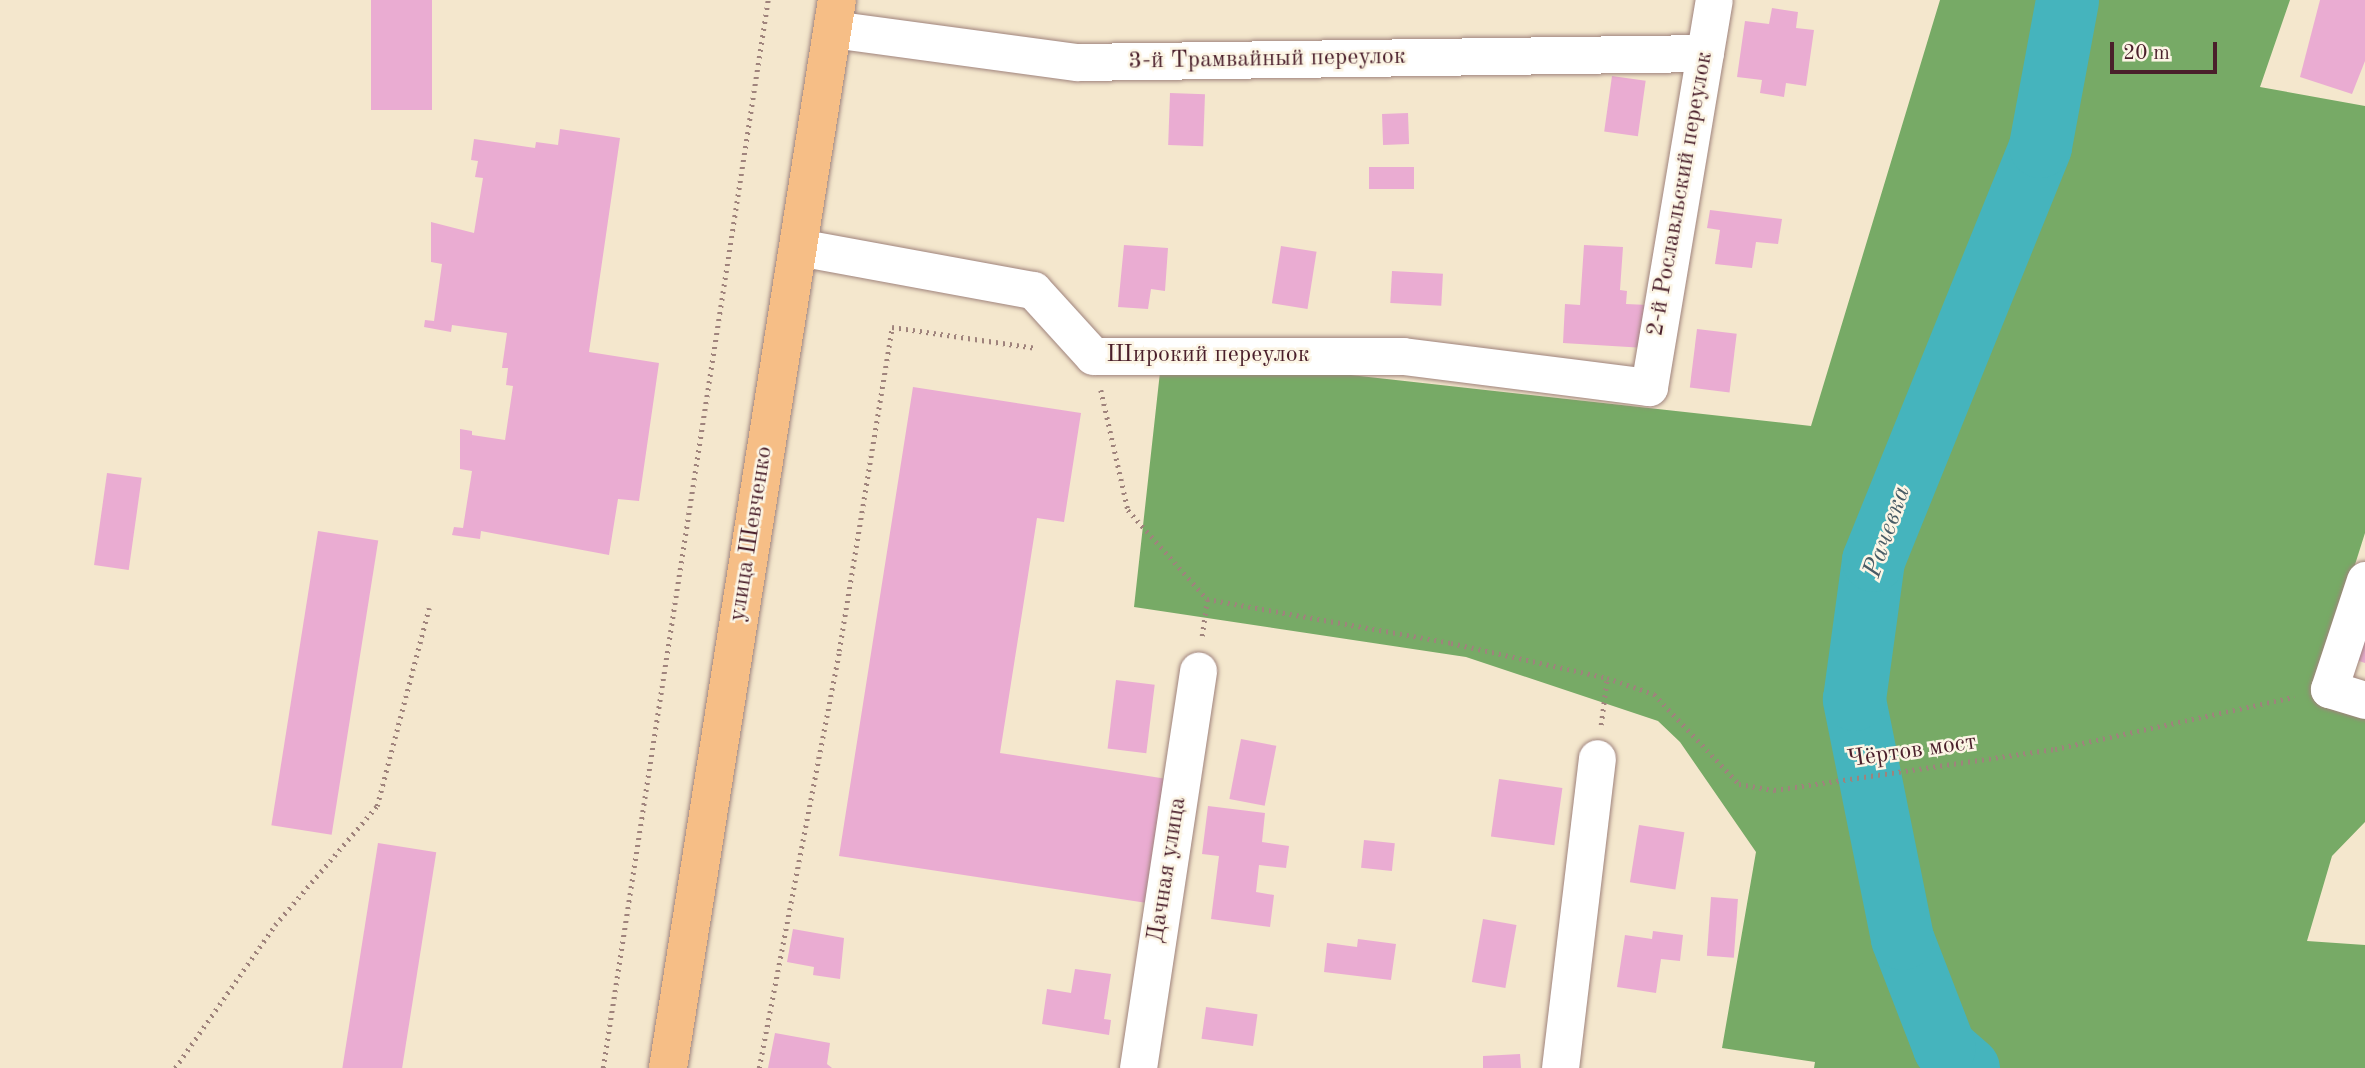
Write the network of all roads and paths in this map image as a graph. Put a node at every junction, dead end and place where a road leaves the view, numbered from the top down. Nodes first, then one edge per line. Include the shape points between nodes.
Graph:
1 (768, 0) edge
2 (1714, 0) edge
3 (834, 14) edge
4 (1705, 53) junction
5 (798, 247) junction
6 (1093, 356) junction
7 (1648, 387) joint
8 (2365, 580) edge
9 (429, 608) dead end
10 (1198, 671) dead end
11 (1607, 678) junction
12 (2329, 690) junction
13 (2365, 701) edge
14 (1597, 758) joint
15 (175, 1068) edge
16 (603, 1068) edge
17 (667, 1068) edge
18 (759, 1068) edge
19 (1138, 1068) edge
20 (1560, 1068) edge

1 - 16 path
2 - 4 street, 2-й Рославльский переулок
3 - 4 street, 3-й Трамвайный переулок via 1077,62
3 - 5 main road, улица Шевченко
4 - 7 street, 2-й Рославльский переулок
5 - 6 street, Широкий переулок via 1033,290
5 - 17 main road, улица Шевченко
6 - 7 street, Широкий переулок via 1402,356
6 - 11 path, Чёртов мост via 1128,510 1207,598 1451,643
6 - 18 path via 892,327 839,651
8 - 12 street
9 - 15 path via 377,806 275,925
10 - 19 street, Дачная улица
11 - 12 path, Чёртов мост via 1654,694 1739,784 1774,790 2055,749
11 - 14 path
12 - 13 street
14 - 20 street

